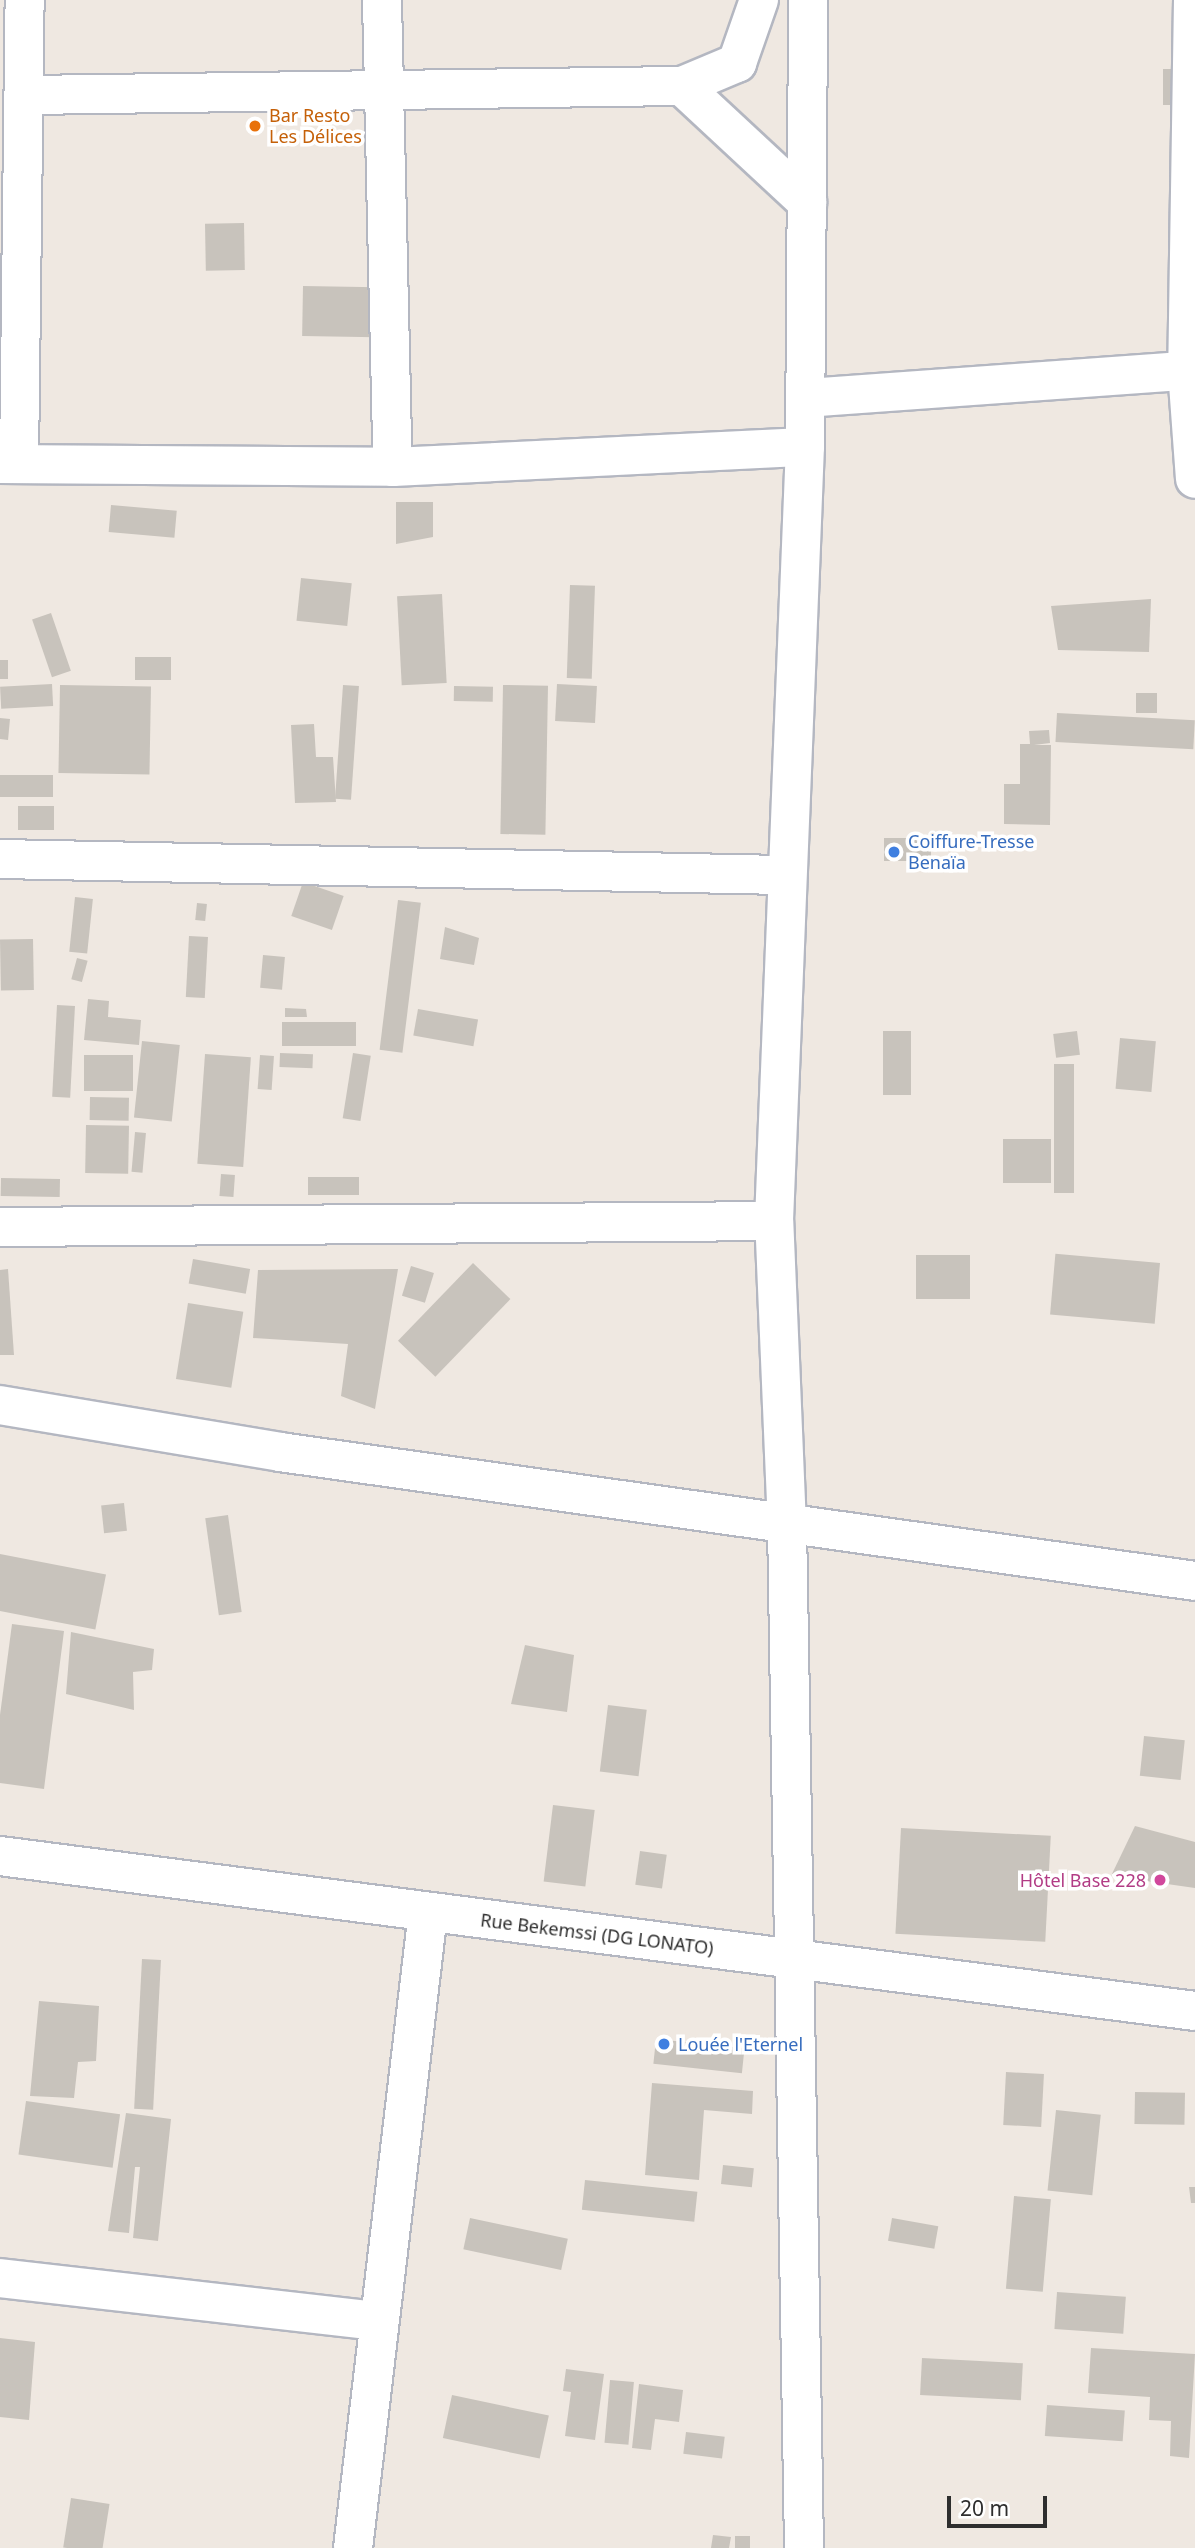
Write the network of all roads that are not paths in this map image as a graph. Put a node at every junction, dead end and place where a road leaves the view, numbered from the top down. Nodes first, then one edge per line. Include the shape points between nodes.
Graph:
1 (25, 0) edge
2 (382, 0) edge
3 (759, 0) edge
4 (808, 0) edge
5 (1193, 0) edge
6 (382, 86) junction
7 (682, 86) junction
8 (27, 95) junction
9 (807, 202) junction
10 (1191, 370) edge
11 (806, 398) junction
12 (805, 447) junction
13 (9, 462) edge
14 (393, 467) junction
15 (1195, 479) edge
16 (0, 859) edge
17 (783, 875) junction
18 (774, 1221) junction
19 (0, 1227) edge
20 (0, 1405) edge
21 (787, 1525) junction
22 (1195, 1581) edge
23 (0, 1856) edge
24 (428, 1912) junction
25 (794, 1959) junction
26 (1195, 2011) edge
27 (0, 2278) edge
28 (379, 2321) junction
29 (353, 2548) edge
30 (804, 2548) edge

1 - 8 street
2 - 6 street
3 - 7 street via 737,63
4 - 9 street
5 - 10 street
6 - 7 street
6 - 8 street
6 - 14 street
7 - 9 street
8 - 13 street
9 - 11 street
10 - 11 street
10 - 15 street
11 - 12 street
12 - 14 street
12 - 17 street
13 - 14 street
16 - 17 street
17 - 18 street
18 - 19 street
18 - 21 street
20 - 21 street
21 - 22 street
21 - 25 street
23 - 24 street, Rue Bekemssi (DG LONATO)
24 - 25 street, Rue Bekemssi (DG LONATO)
24 - 28 street
25 - 26 street, Rue Bekemssi (DG LONATO)
25 - 30 street
27 - 28 street
28 - 29 street

